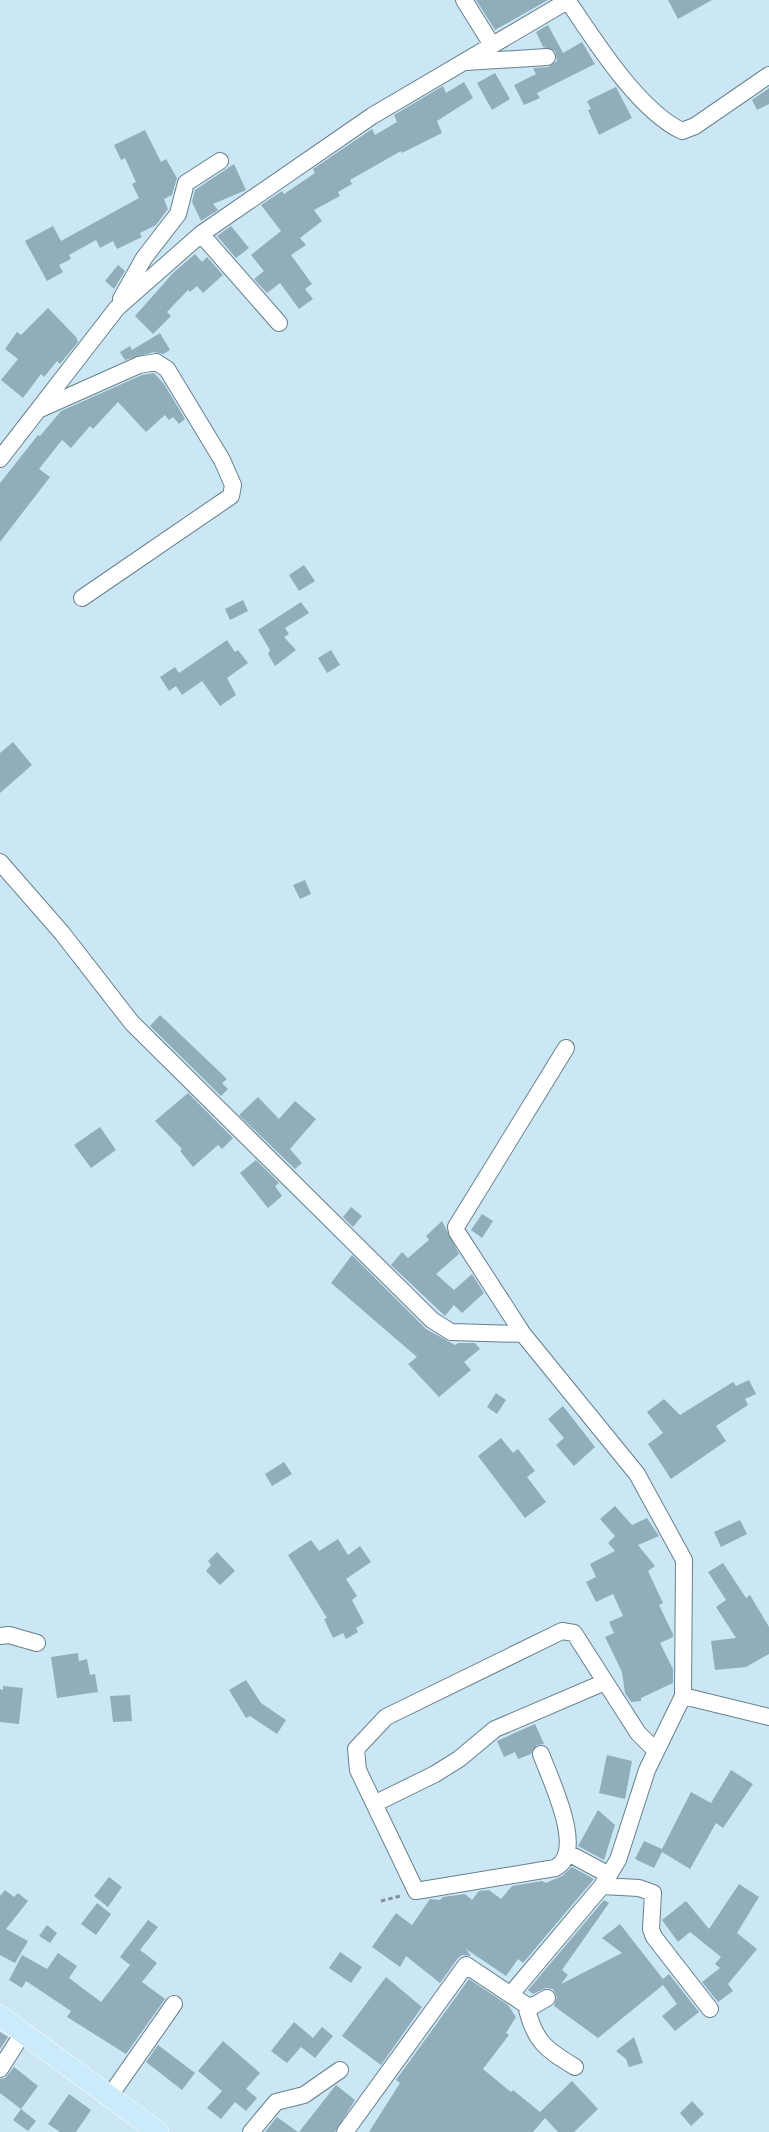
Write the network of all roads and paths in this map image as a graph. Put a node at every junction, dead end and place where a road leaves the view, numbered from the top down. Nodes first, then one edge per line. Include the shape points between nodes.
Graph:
1 (464, 0) edge
2 (568, 0) edge
3 (492, 45) junction
4 (547, 57) dead end
5 (465, 62) junction
6 (769, 75) edge
7 (220, 161) dead end
8 (201, 234) junction
9 (117, 308) junction
10 (279, 323) dead end
11 (34, 411) junction
12 (0, 459) edge
13 (82, 598) dead end
14 (0, 862) edge
15 (566, 1048) dead end
16 (523, 1334) junction
17 (0, 1635) edge
18 (37, 1642) dead end
19 (605, 1682) junction
20 (683, 1696) junction
21 (769, 1717) edge
22 (656, 1750) junction
23 (541, 1754) dead end
24 (376, 1803) junction
25 (568, 1853) junction
26 (605, 1880) junction
27 (416, 1891) junction
28 (381, 1901) dead end
29 (511, 1995) junction
30 (547, 1998) dead end
31 (174, 2004) dead end
32 (526, 2005) junction
33 (710, 2009) dead end
34 (0, 2016) edge
35 (23, 2033) junction
36 (575, 2067) dead end
37 (0, 2069) edge
38 (340, 2070) dead end
39 (109, 2097) junction
40 (158, 2132) edge
41 (251, 2132) edge
42 (345, 2132) edge

1 - 3 street
2 - 3 street
2 - 6 street via 612,65 668,124 682,131
3 - 5 street
4 - 5 street
5 - 8 street via 372,116
7 - 9 street via 186,183 178,214 144,258
8 - 9 street
8 - 10 street
9 - 11 street
11 - 12 street
11 - 13 street via 139,365 156,362 167,369 233,485 231,496
14 - 16 street via 132,1023 432,1320 451,1332
15 - 16 street via 456,1227
16 - 20 street via 637,1474 684,1560
17 - 18 street
19 - 22 street via 638,1733
19 - 24 street via 495,1729 443,1769
19 - 24 street via 574,1634 562,1631 386,1717 356,1749 358,1770
20 - 21 street
20 - 22 street
22 - 26 street via 618,1860
23 - 25 street via 567,1827
24 - 27 street
25 - 26 street
25 - 27 street via 565,1862 555,1868
26 - 29 street
26 - 33 street via 653,1893 654,1937
27 - 28 path
29 - 32 street
29 - 42 street via 466,1965
30 - 32 street via 533,2006
31 - 39 street
32 - 36 street via 539,2042
34 - 35 main road
35 - 37 street
35 - 39 main road
38 - 41 street via 304,2095 276,2102
39 - 40 main road

